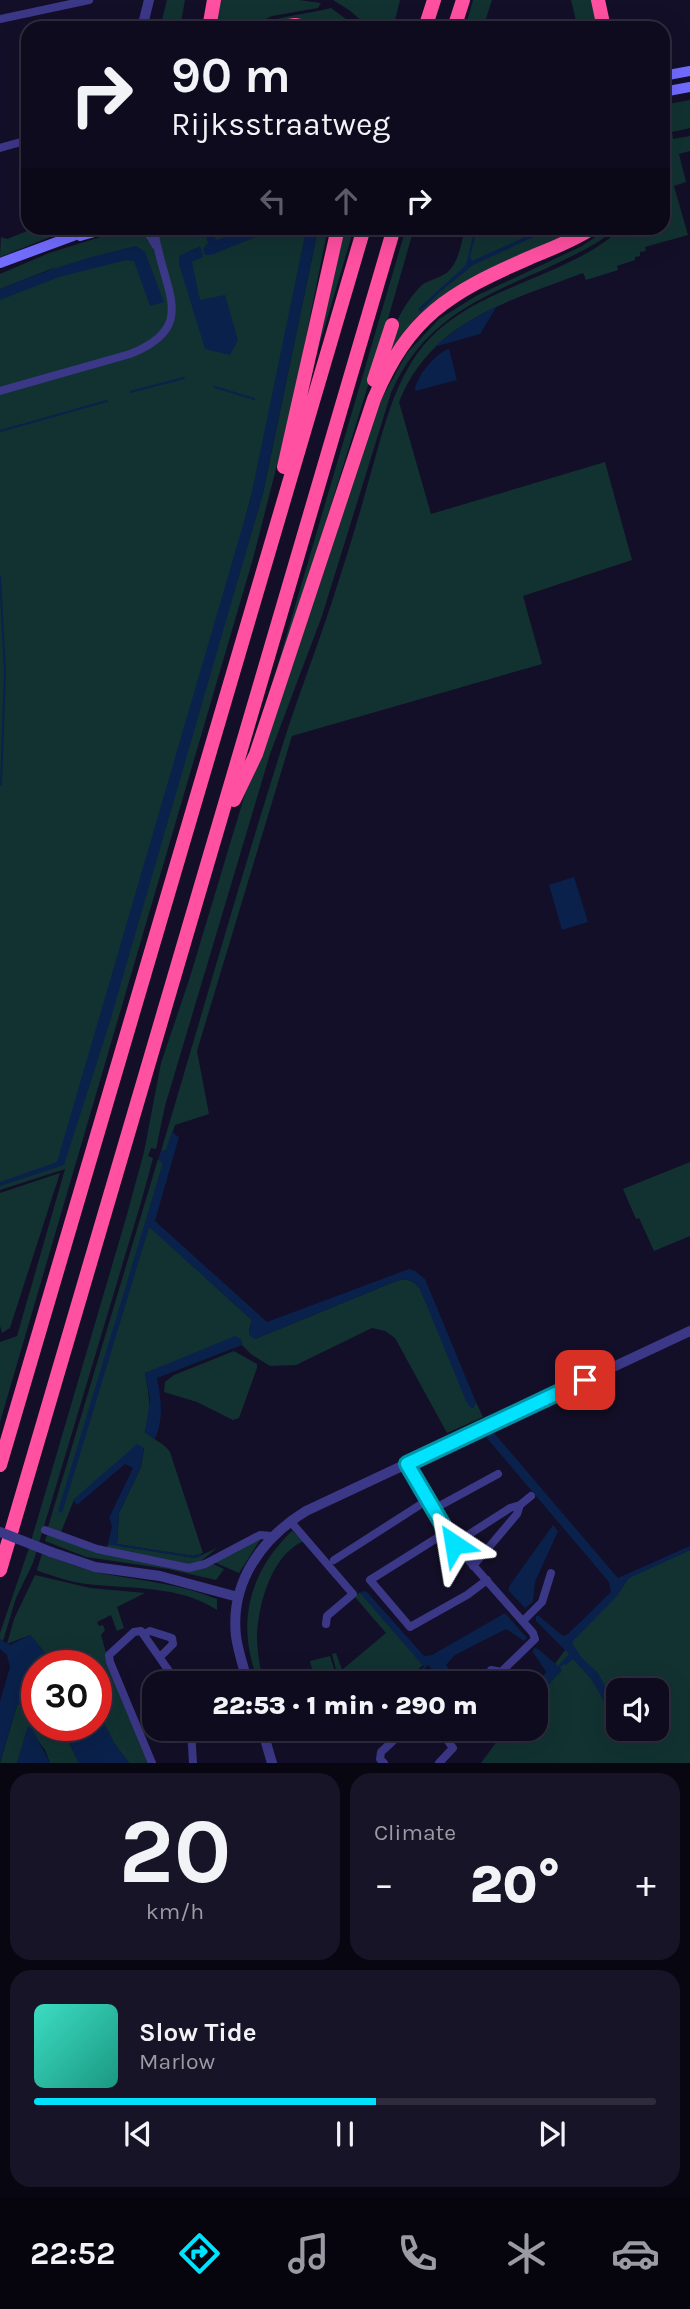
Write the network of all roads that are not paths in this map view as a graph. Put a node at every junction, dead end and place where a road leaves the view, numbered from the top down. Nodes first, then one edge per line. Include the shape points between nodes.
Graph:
1 (89, 0) edge
2 (149, 0) edge
3 (214, 0) edge
4 (434, 0) edge
5 (463, 0) edge
6 (598, 0) edge
7 (0, 19) edge
8 (144, 21) edge
9 (210, 21) edge
10 (427, 21) edge
11 (456, 21) edge
12 (602, 21) edge
13 (690, 71) edge
14 (670, 75) edge
15 (690, 87) edge
16 (670, 91) edge
17 (21, 142) edge
18 (0, 148) edge
19 (91, 235) edge
20 (150, 235) edge
21 (156, 235) edge
22 (336, 235) edge
23 (362, 235) edge
24 (392, 235) edge
25 (577, 235) edge
26 (74, 236) joint
27 (162, 254) junction
28 (0, 263) edge
29 (392, 325) dead end
30 (0, 391) edge
31 (348, 472) junction
32 (270, 547) junction
33 (215, 842) junction
34 (690, 1331) edge
35 (407, 1464) junction
36 (0, 1465) edge
37 (498, 1474) dead end
38 (531, 1496) dead end
39 (426, 1501) junction
40 (520, 1505) junction
41 (432, 1510) junction
42 (290, 1521) junction
43 (45, 1530) dead end
44 (0, 1532) edge
45 (445, 1532) junction
46 (271, 1536) junction
47 (454, 1544) junction
48 (334, 1560) dead end
49 (474, 1566) junction
50 (0, 1570) edge
51 (551, 1573) dead end
52 (487, 1580) junction
53 (238, 1597) junction
54 (524, 1620) junction
55 (326, 1625) dead end
56 (144, 1634) junction
57 (160, 1657) junction
58 (169, 1671) edge
59 (245, 1671) edge
60 (502, 1671) edge
61 (192, 1741) edge
62 (266, 1741) edge
63 (393, 1741) edge
64 (448, 1741) edge
65 (152, 1763) edge
66 (193, 1763) edge
67 (272, 1763) edge
68 (384, 1763) edge
69 (439, 1763) edge

1 - 7 street
2 - 8 street
3 - 9 highway
4 - 10 highway
5 - 11 highway
6 - 12 highway
13 - 14 main road
15 - 16 main road
17 - 18 street
19 - 26 main road
20 - 27 street
21 - 27 street
22 - 32 highway via 271,520
23 - 32 highway
24 - 33 highway
25 - 31 highway via 474,283 426,317 385,372
26 - 28 main road
27 - 30 street via 172,301 168,323 158,339 130,354
29 - 31 highway
31 - 33 highway via 256,754
32 - 36 highway
33 - 50 highway
34 - 35 street
35 - 39 street
35 - 42 street
37 - 41 street
38 - 40 street
39 - 41 street
39 - 48 street
40 - 47 street
40 - 49 street
41 - 45 street
42 - 46 street
42 - 55 street via 352,1594 327,1616
43 - 46 street via 97,1549 189,1568 260,1535
44 - 53 street, bridge via 95,1567 167,1578
45 - 47 street
45 - 52 street via 370,1580 410,1627
46 - 53 street via 251,1564
47 - 49 street
49 - 52 street
51 - 54 street via 542,1602
52 - 54 street
53 - 59 street via 236,1636
54 - 60 street via 535,1639
56 - 57 street
56 - 57 street via 150,1631 172,1638 173,1644
56 - 65 street via 134,1632 109,1658
57 - 58 street
61 - 66 street
62 - 67 street
63 - 68 street via 381,1752
64 - 69 street via 453,1748

